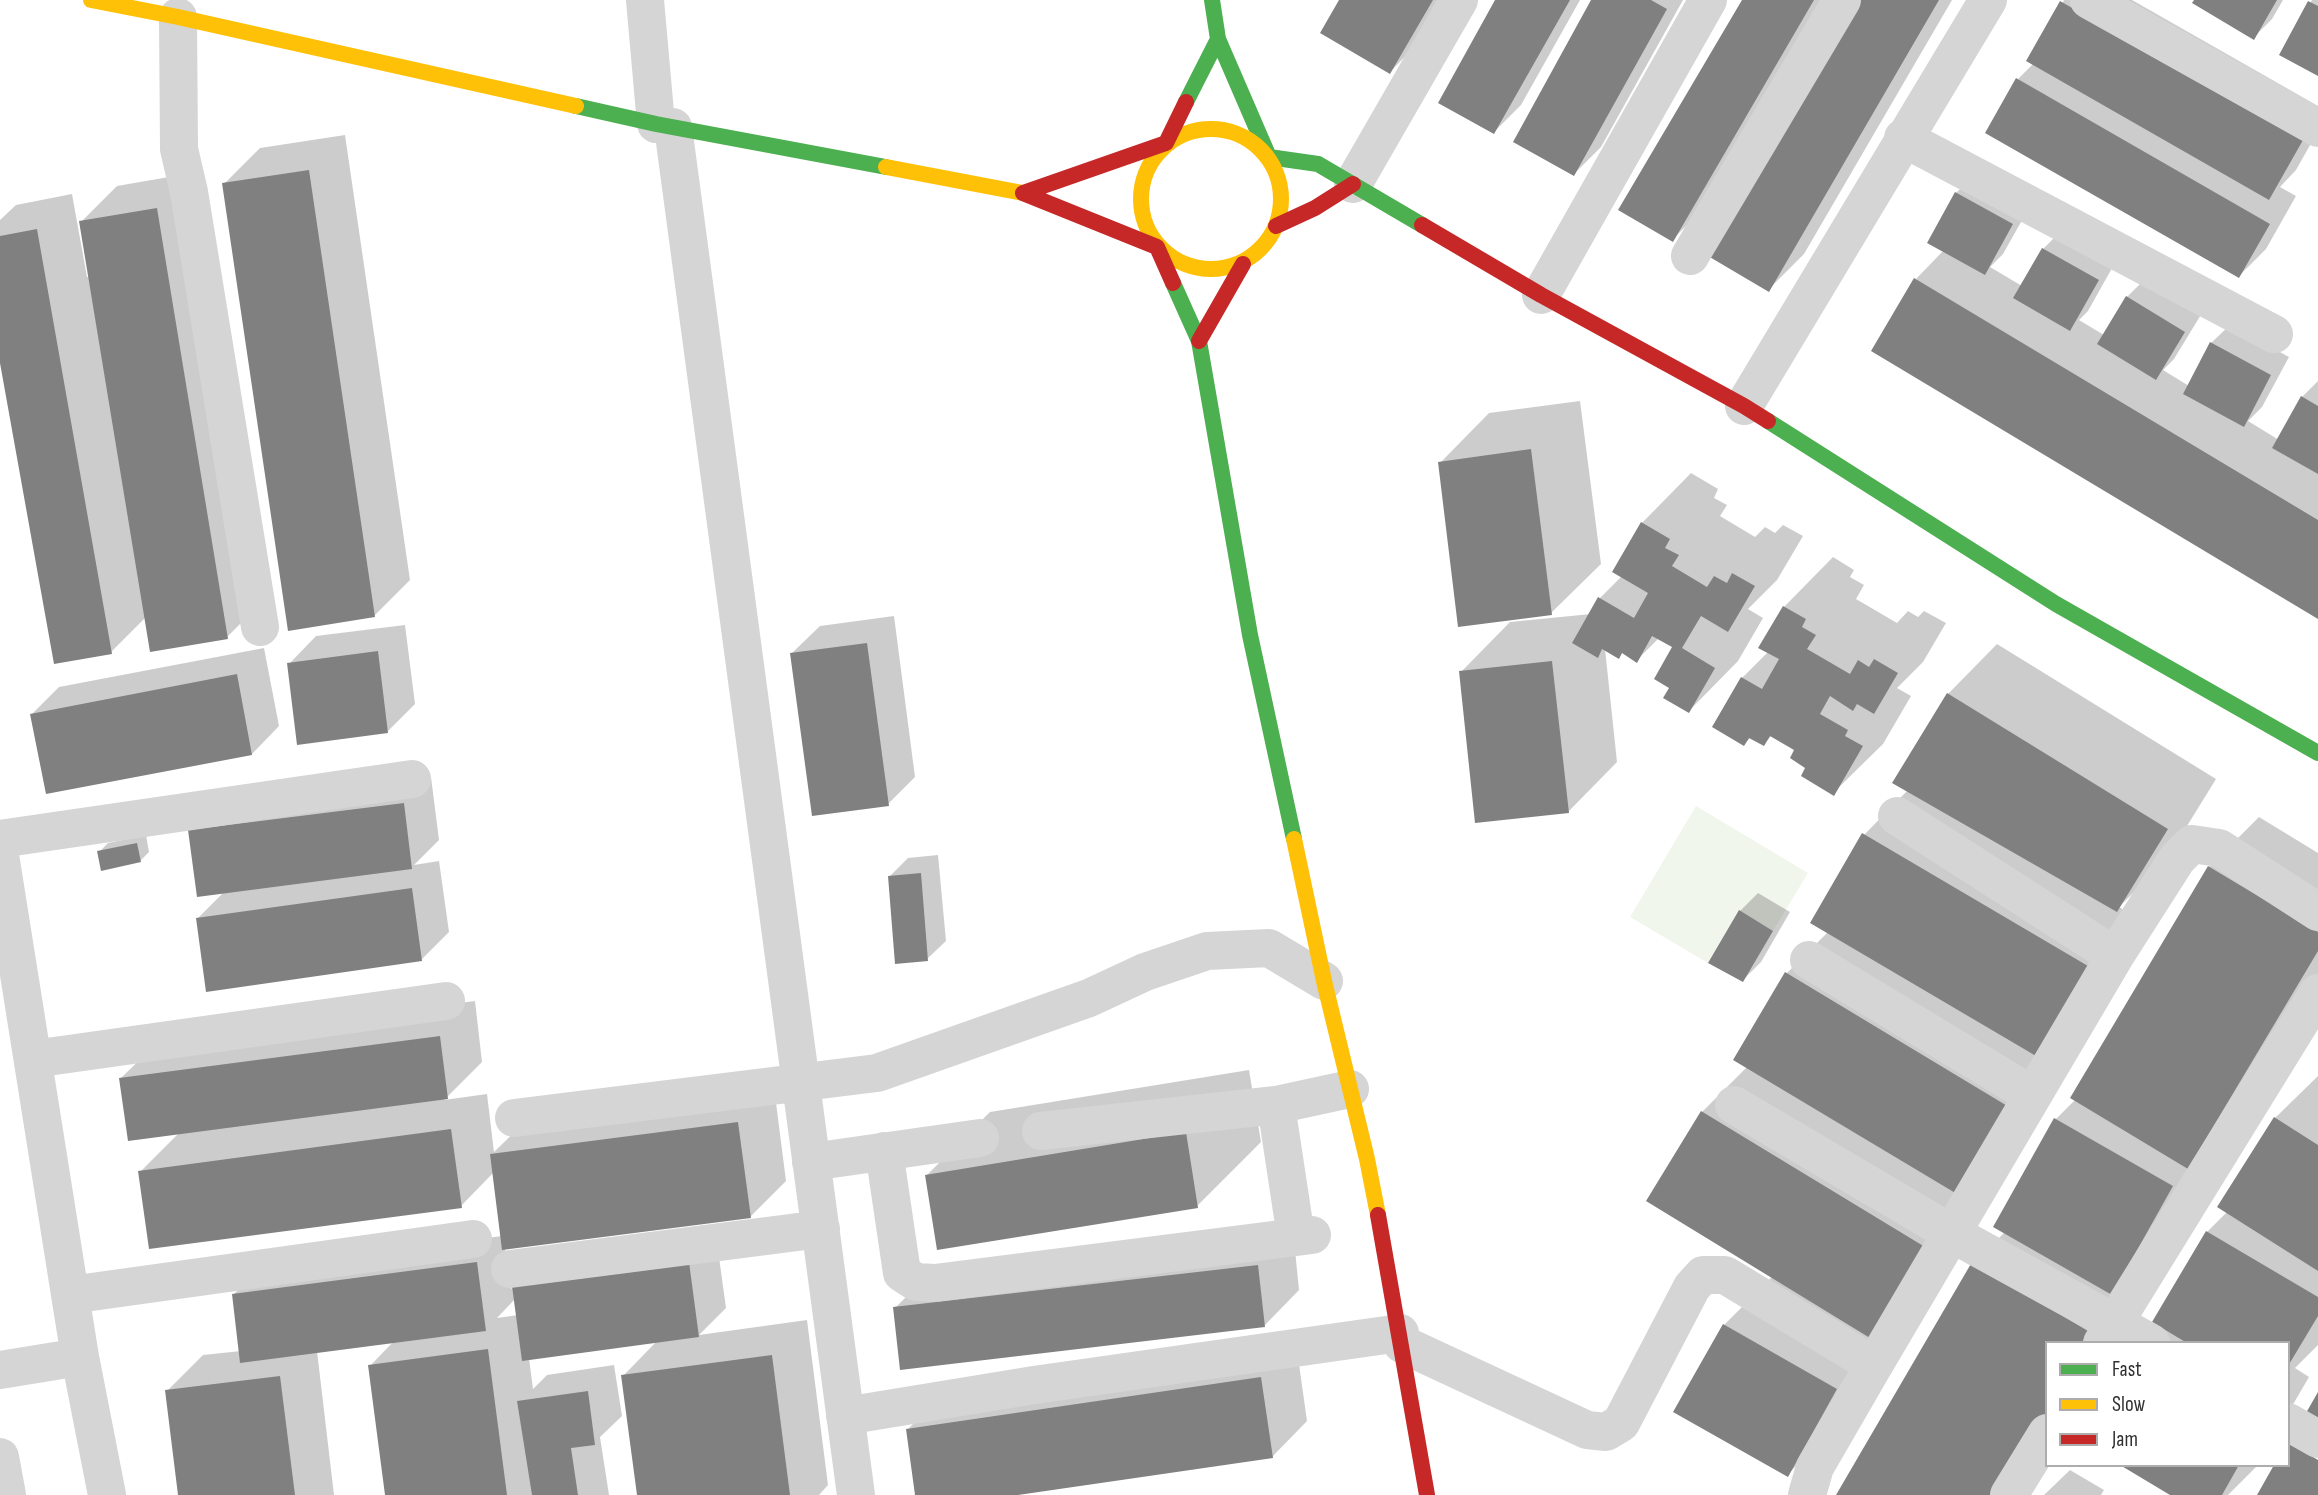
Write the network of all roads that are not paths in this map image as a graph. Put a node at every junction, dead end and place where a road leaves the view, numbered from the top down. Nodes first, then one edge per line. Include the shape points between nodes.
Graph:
1 (90, 0) edge
2 (645, 0) edge
3 (1212, 0) edge
4 (1459, 0) edge
5 (1708, 0) edge
6 (1842, 0) edge
7 (1988, 0) edge
8 (2089, 0) edge
9 (178, 17) junction
10 (1218, 39) junction
11 (664, 126) junction
12 (2318, 128) edge
13 (1903, 138) junction
14 (1166, 143) junction
15 (1269, 157) junction
16 (1353, 184) junction
17 (1023, 192) junction
18 (1276, 226) junction
19 (1157, 247) junction
20 (1690, 256) dead end
21 (1243, 264) junction
22 (1541, 295) junction
23 (2274, 334) dead end
24 (1199, 341) junction
25 (1744, 406) junction
26 (260, 627) dead end
27 (2318, 753) edge
28 (412, 779) dead end
29 (1897, 816) dead end
30 (0, 839) edge
31 (0, 855) edge
32 (2318, 912) edge
33 (2115, 956) junction
34 (1809, 960) dead end
35 (1324, 981) junction
36 (2318, 993) edge
37 (446, 1001) dead end
38 (33, 1059) junction
39 (801, 1082) junction
40 (1350, 1089) junction
41 (2032, 1095) junction
42 (1276, 1105) junction
43 (1734, 1105) dead end
44 (514, 1118) dead end
45 (1041, 1131) dead end
46 (980, 1138) dead end
47 (884, 1152) junction
48 (811, 1161) junction
49 (821, 1229) junction
50 (1951, 1233) junction
51 (473, 1240) dead end
52 (510, 1269) dead end
53 (70, 1295) junction
54 (2108, 1332) edge
55 (1401, 1338) junction
56 (2143, 1341) edge
57 (80, 1357) junction
58 (1874, 1365) junction
59 (0, 1370) edge
60 (845, 1416) junction
61 (2290, 1423) edge
62 (2045, 1437) edge
63 (2318, 1439) edge
64 (0, 1457) edge
65 (2018, 1492) edge
66 (1419, 1494) edge
67 (7, 1495) edge
68 (107, 1495) edge
69 (856, 1495) edge
70 (1807, 1495) edge

1 - 9 street
2 - 11 street
3 - 10 street
4 - 16 street
5 - 22 street
6 - 20 street
7 - 13 street
8 - 12 street
9 - 11 street
9 - 26 street via 179,149
10 - 14 street
10 - 15 street
11 - 17 street
11 - 39 street
13 - 23 street
13 - 25 street
14 - 15 street via 1188,133 1232,132
14 - 17 street
14 - 19 street via 1144,180 1141,202 1145,224
15 - 16 street via 1318,164
15 - 18 street via 1280,202
16 - 18 street
16 - 22 street
17 - 19 street
18 - 21 street
19 - 21 street via 1198,268
19 - 24 street
21 - 24 street
22 - 25 street
24 - 35 street via 1250,635
25 - 27 street via 2056,604
28 - 30 street
29 - 33 street
31 - 38 street
32 - 33 street via 2219,848 2192,844 2177,859
33 - 41 street
34 - 41 street
35 - 39 street via 1269,948 1207,951 877,1073
35 - 40 street
36 - 54 street
37 - 38 street
38 - 53 street
39 - 44 street
39 - 48 street
40 - 42 street
40 - 55 street
41 - 50 street
42 - 45 street
42 - 47 street via 1304,1236 935,1283 916,1282 902,1273
43 - 50 street
46 - 47 street
47 - 48 street
48 - 49 street
49 - 52 street
49 - 60 street
50 - 54 street
50 - 58 street
51 - 53 street
53 - 57 street
54 - 56 street
55 - 58 street via 1587,1430 1606,1432 1621,1423 1692,1287 1703,1275 1725,1275
55 - 60 street via 1034,1385
55 - 66 street
57 - 59 street
57 - 68 street
58 - 70 street via 1815,1467
60 - 69 street
61 - 63 street
62 - 65 street
64 - 67 street

